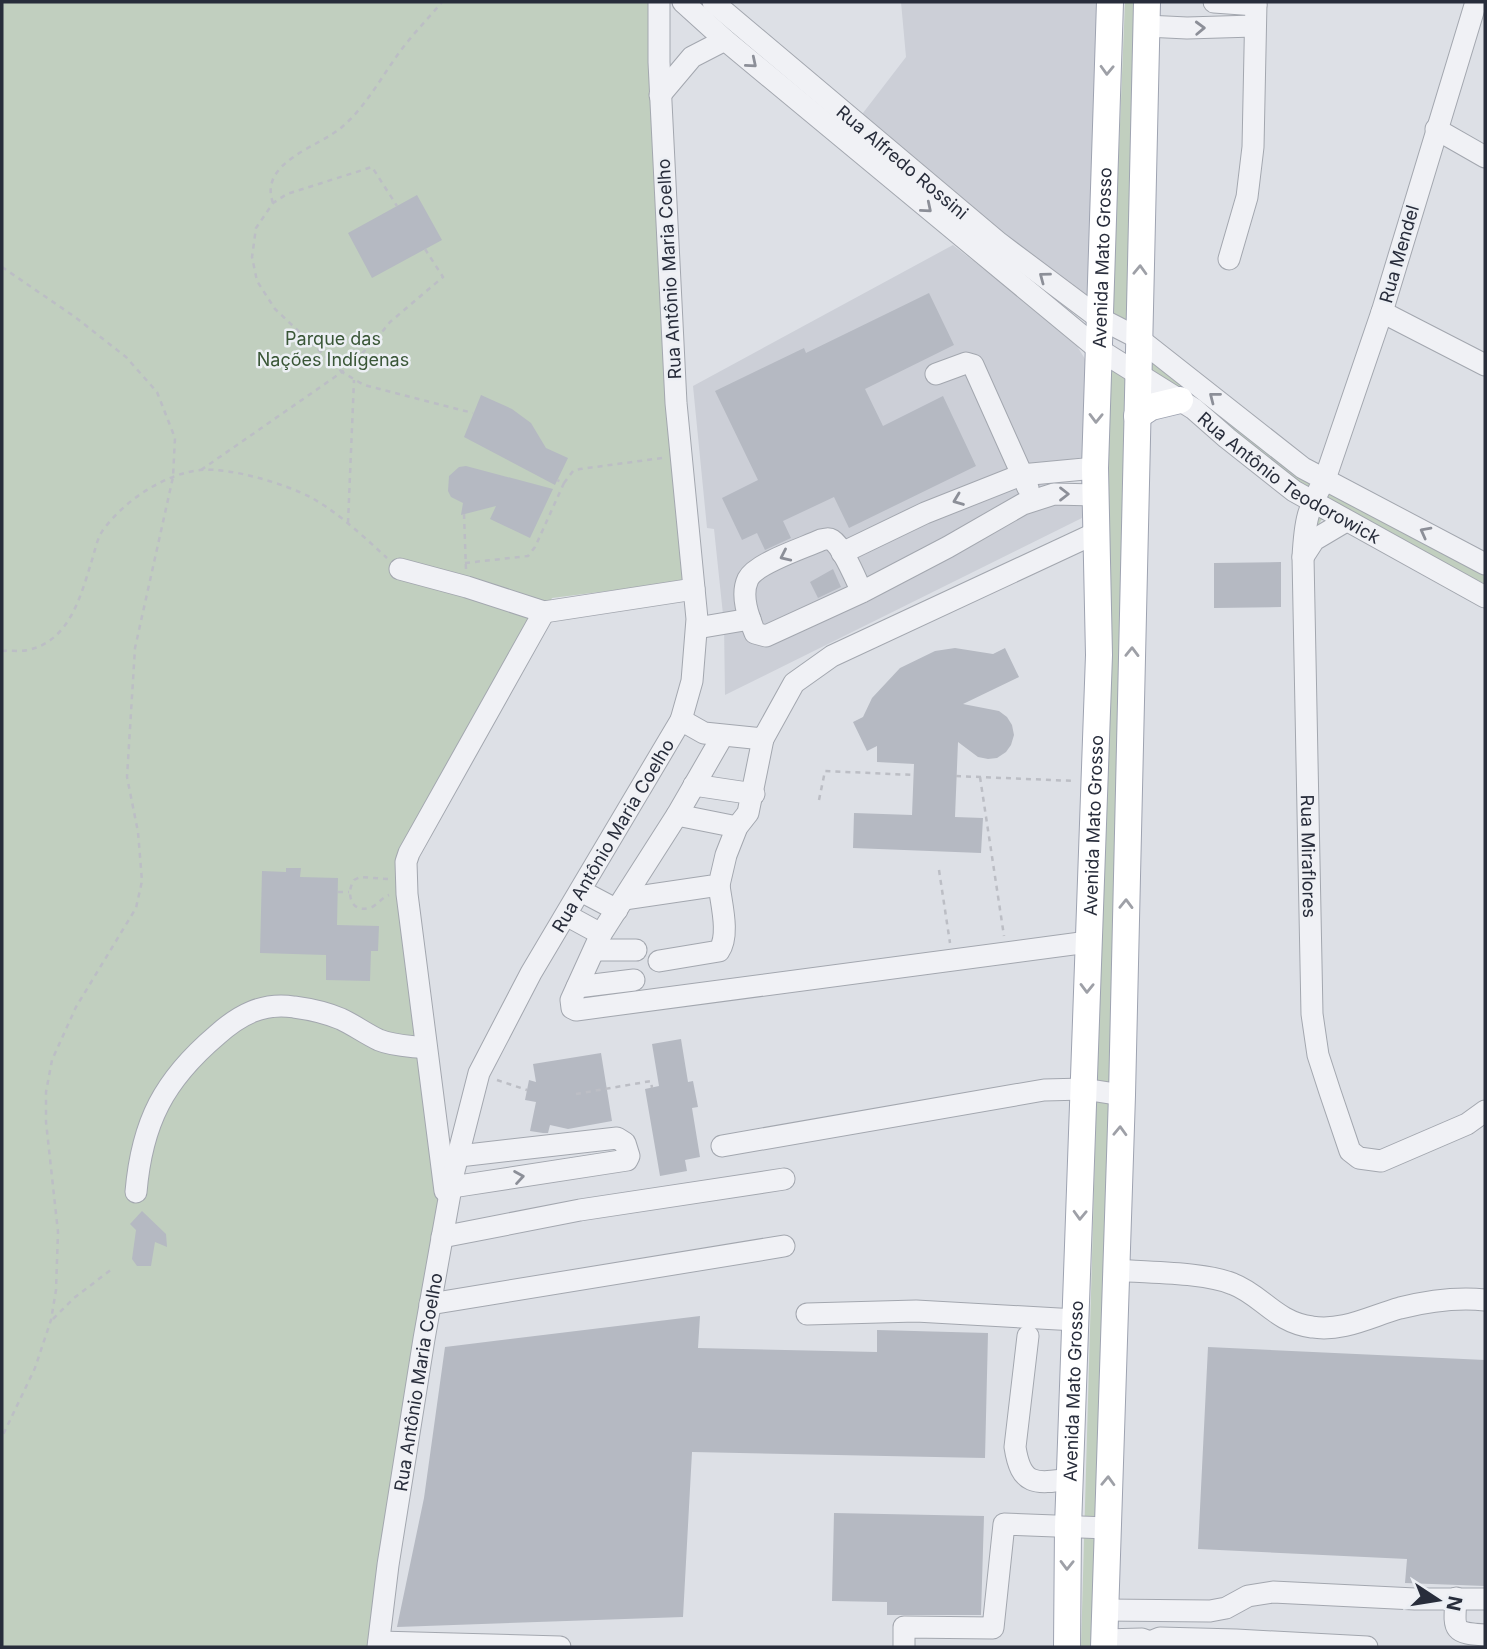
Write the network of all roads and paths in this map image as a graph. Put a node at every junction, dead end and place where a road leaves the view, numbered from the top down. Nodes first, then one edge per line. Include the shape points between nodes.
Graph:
1 (442, 2) edge
2 (659, 2) edge
3 (683, 2) edge
4 (713, 2) edge
5 (1110, 2) edge
6 (1118, 2) edge
7 (1214, 2) edge
8 (1476, 2) edge
9 (1255, 11) edge
10 (1146, 14) edge
11 (725, 40) junction
12 (660, 95) junction
13 (1436, 130) junction
14 (1485, 157) edge
15 (273, 204) junction
16 (397, 206) dead end
17 (425, 249) dead end
18 (1229, 259) dead end
19 (2, 267) edge
20 (1382, 312) junction
21 (1099, 318) junction
22 (1138, 338) junction
23 (1098, 349) junction
24 (1485, 365) edge
25 (342, 372) junction
26 (936, 374) dead end
27 (1138, 374) junction
28 (354, 379) junction
29 (1180, 400) junction
30 (473, 413) dead end
31 (1137, 416) junction
32 (1227, 438) junction
33 (1265, 438) junction
34 (681, 456) junction
35 (1095, 468) junction
36 (201, 470) junction
37 (1021, 475) junction
38 (173, 477) junction
39 (558, 480) dead end
40 (1325, 480) junction
41 (564, 483) junction
42 (1095, 495) junction
43 (1034, 499) junction
44 (1312, 502) junction
45 (464, 514) dead end
46 (1346, 521) junction
47 (348, 523) junction
48 (1098, 532) junction
49 (842, 553) junction
50 (1303, 557) junction
51 (466, 563) junction
52 (1485, 564) edge
53 (400, 569) joint
54 (467, 587) junction
55 (695, 589) junction
56 (862, 592) junction
57 (1485, 597) edge
58 (748, 611) junction
59 (544, 612) junction
60 (697, 624) junction
61 (2, 651) edge
62 (1099, 655) junction
63 (1131, 687) junction
64 (681, 720) junction
65 (722, 737) junction
66 (764, 739) junction
67 (914, 775) dead end
68 (956, 776) dead end
69 (980, 777) junction
70 (1093, 782) junction
71 (694, 785) junction
72 (754, 794) junction
73 (819, 800) dead end
74 (677, 815) junction
75 (737, 827) junction
76 (939, 870) dead end
77 (719, 885) junction
78 (406, 888) junction
79 (581, 891) junction
80 (338, 892) dead end
81 (349, 892) junction
82 (621, 905) junction
83 (566, 915) junction
84 (598, 942) junction
85 (1088, 942) junction
86 (636, 950) dead end
87 (1006, 953) junction
88 (659, 961) dead end
89 (953, 961) junction
90 (634, 980) dead end
91 (577, 987) junction
92 (426, 1048) junction
93 (479, 1073) junction
94 (652, 1088) dead end
95 (1084, 1089) junction
96 (527, 1090) dead end
97 (576, 1094) dead end
98 (1122, 1096) junction
99 (1485, 1111) edge
100 (722, 1146) dead end
101 (459, 1156) junction
102 (784, 1179) dead end
103 (452, 1187) junction
104 (136, 1192) dead end
105 (447, 1210) junction
106 (442, 1237) junction
107 (784, 1245) dead end
108 (112, 1269) dead end
109 (1115, 1270) junction
110 (1485, 1300) edge
111 (430, 1304) junction
112 (807, 1314) dead end
113 (51, 1320) junction
114 (1076, 1320) junction
115 (1028, 1336) dead end
116 (2, 1437) edge
117 (1070, 1479) junction
118 (1068, 1527) junction
119 (1107, 1528) junction
120 (1455, 1598) junction
121 (1485, 1598) edge
122 (1105, 1610) junction
123 (1485, 1635) edge
124 (379, 1644) edge
125 (1104, 1644) edge
126 (1148, 1645) edge
127 (560, 1647) edge
128 (904, 1647) edge
129 (1067, 1647) edge
130 (1367, 1647) edge

1 - 15 path via 350,119 281,167 269,194
2 - 12 street, Rua Antônio Maria Coelho
3 - 11 street, Rua Antônio Teodorowick
21 -> 4 street, Rua Alfredo Rossini via 999,243
5 -> 21 main road, Avenida Mato Grosso
6 - 10 main road via 1128,16
7 - 9 street
8 - 13 street, Rua Mendel
10 -> 9 street via 1187,29
9 - 18 street via 1253,147 1247,197
22 -> 10 main road, Avenida Mato Grosso
11 - 12 street via 692,58
11 -> 23 street, Rua Antônio Teodorowick
12 - 34 street, Rua Antônio Maria Coelho
13 - 14 street
13 - 20 street, Rua Mendel
15 - 16 path via 287,194 372,167
15 - 25 path via 256,228 251,257 257,281 275,309
17 - 25 path via 443,277 390,322
19 - 38 path via 126,357 157,392 175,438
20 - 24 street
20 - 40 street, Rua Mendel
21 - 22 street, Rua Alfredo Rossini
21 - 23 main road, Avenida Mato Grosso
22 - 27 main road, Avenida Mato Grosso
33 -> 22 street, Rua Antônio Teodorowick
23 - 27 street, Rua Antônio Teodorowick
23 -> 35 main road, Avenida Mato Grosso
25 - 28 path
25 - 36 path
26 - 37 street via 966,363 973,365
27 - 29 street, Rua Antônio Teodorowick
27 - 31 main road, Avenida Mato Grosso
28 - 30 path
28 - 47 path
29 - 31 main road via 1150,407
29 - 32 street, Rua Antônio Teodorowick
63 -> 31 main road, Avenida Mato Grosso
32 - 33 street via 1243,434
32 - 44 street, Rua Antônio Teodorowick
33 - 40 street, Rua Antônio Teodorowick
34 - 41 path via 580,469
34 - 55 street, Rua Antônio Maria Coelho
35 - 37 street
35 - 42 main road, Avenida Mato Grosso
36 - 38 path
36 - 47 path via 275,483 313,499
37 - 43 street
37 -> 49 street via 925,513
38 - 61 path via 130,501 101,532 78,606 58,635 29,650
38 - 113 path via 135,648 127,777 142,881 136,908 76,1007 52,1060 46,1092 58,1232
39 - 41 path
40 - 44 street, Rua Mendel
52 -> 40 street, Rua Antônio Teodorowick
41 - 51 path via 528,556
43 -> 42 street via 1054,494
42 - 48 main road, Avenida Mato Grosso
43 - 56 street
44 - 46 street, Rua Antônio Teodorowick
44 - 50 street, Rua Miraflores via 1304,525
45 - 51 path
46 - 50 street via 1314,540
46 - 57 street, Rua Antônio Teodorowick
47 - 53 path
48 - 62 main road, Avenida Mato Grosso
48 - 66 street via 832,656 793,683
49 - 56 street
49 -> 58 street via 834,541 821,540 758,568 748,580
50 - 99 street, Rua Miraflores via 1312,1014 1318,1055 1350,1151 1359,1158 1381,1161 1467,1124
51 - 54 path
53 - 54 street
54 - 59 street
55 - 59 street
55 - 60 street, Rua Antônio Maria Coelho
56 - 58 street via 766,636 755,633
58 - 60 street
59 - 78 street via 409,853
60 - 64 street, Rua Antônio Maria Coelho via 692,681
62 - 63 main road via 1105,674 1121,686
62 - 70 main road, Avenida Mato Grosso
98 -> 63 main road, Avenida Mato Grosso
64 - 65 street
64 - 79 street, Rua Antônio Maria Coelho
65 - 66 street
65 - 71 street
66 - 72 street
67 - 73 path via 825,771
68 - 69 path
69 - 70 path
69 - 87 path
70 - 85 main road, Avenida Mato Grosso
71 - 72 street
71 - 74 street
72 - 75 street
74 - 75 street
74 - 82 street
75 - 77 street
76 - 89 path
77 - 82 street
77 - 88 street via 723,946 719,951
78 - 81 path via 360,877
78 - 81 path via 385,895 366,909 354,905
78 - 92 street
79 - 82 street
79 - 83 street, Rua Antônio Maria Coelho
80 - 81 path
82 - 84 street
83 - 84 street
83 - 93 street, Rua Antônio Maria Coelho
84 - 86 street
84 - 91 street
85 - 87 street
85 -> 95 main road, Avenida Mato Grosso
87 - 89 street
89 - 91 street via 576,1010 570,1005
90 - 91 street
92 - 104 street via 379,1040 340,1019 292,1006 248,1012 191,1057 172,1079 142,1152
92 - 105 street
93 - 96 path
93 - 101 street, Rua Antônio Maria Coelho
94 - 97 path via 651,1081
95 - 98 street
95 - 100 street via 1044,1090
95 -> 114 main road, Avenida Mato Grosso
109 -> 98 main road, Avenida Mato Grosso
101 - 103 street, Rua Antônio Maria Coelho
103 -> 101 street via 627,1160 629,1156 625,1143 617,1138
102 - 106 street via 580,1210
103 - 105 street, Rua Antônio Maria Coelho
105 - 106 street, Rua Antônio Maria Coelho
106 - 111 street, Rua Antônio Maria Coelho
107 - 111 street
108 - 113 path
109 - 110 street via 1217,1279 1248,1292 1273,1313 1312,1327 1340,1327 1443,1299
119 -> 109 main road, Avenida Mato Grosso
111 - 124 street, Rua Antônio Maria Coelho
112 - 114 street via 916,1311
113 - 116 path via 35,1368
114 - 117 main road, Avenida Mato Grosso
115 - 117 street via 1015,1447 1018,1465 1032,1481
117 - 118 main road, Avenida Mato Grosso
118 - 119 street
118 - 128 street via 1004,1524 993,1628 904,1627
118 -> 129 main road, Avenida Mato Grosso
119 - 122 main road, Avenida Mato Grosso
120 - 121 street
120 - 122 street via 1273,1592 1210,1611
120 - 123 street via 1457,1630
122 - 125 main road, Avenida Mato Grosso
124 - 127 street
125 - 126 street via 1142,1639
126 - 130 street via 1160,1638

